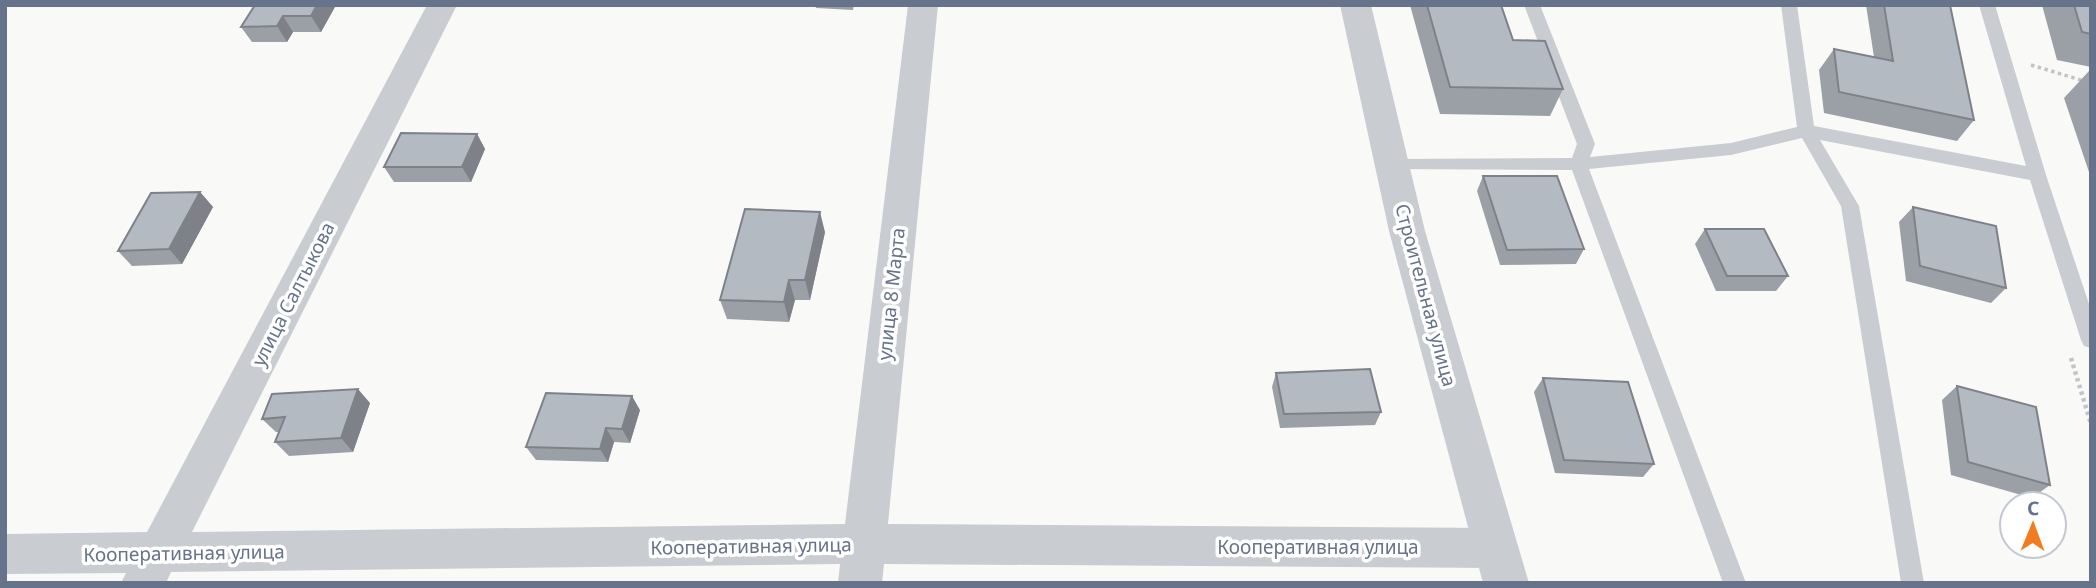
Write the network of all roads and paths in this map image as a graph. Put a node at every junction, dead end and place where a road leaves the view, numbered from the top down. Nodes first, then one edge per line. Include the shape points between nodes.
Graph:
1 (442, 5) edge
2 (923, 5) edge
3 (1355, 5) edge
4 (1532, 5) edge
5 (1789, 5) edge
6 (1987, 5) edge
7 (2002, 55) junction
8 (2091, 83) edge
9 (1806, 131) junction
10 (1578, 164) junction
11 (1392, 165) junction
12 (2037, 175) junction
13 (2091, 341) edge
14 (5, 554) edge
15 (862, 563) edge
16 (1501, 565) edge
17 (151, 568) edge
18 (1735, 583) edge
19 (1913, 583) edge

1 - 17 street, улица Салтыкова
2 - 15 street, улица 8 Марта
3 - 11 street, Строительная улица
4 - 10 lane via 1586,144
5 - 9 lane
6 - 7 lane
7 - 8 path
7 - 12 lane
9 - 10 lane via 1731,149
9 - 12 lane
9 - 19 lane via 1850,206
10 - 11 lane
10 - 18 lane
11 - 16 street, Строительная улица
12 - 13 lane
14 - 17 street, Кооперативная улица
15 - 16 street, Кооперативная улица
15 - 17 street, Кооперативная улица

